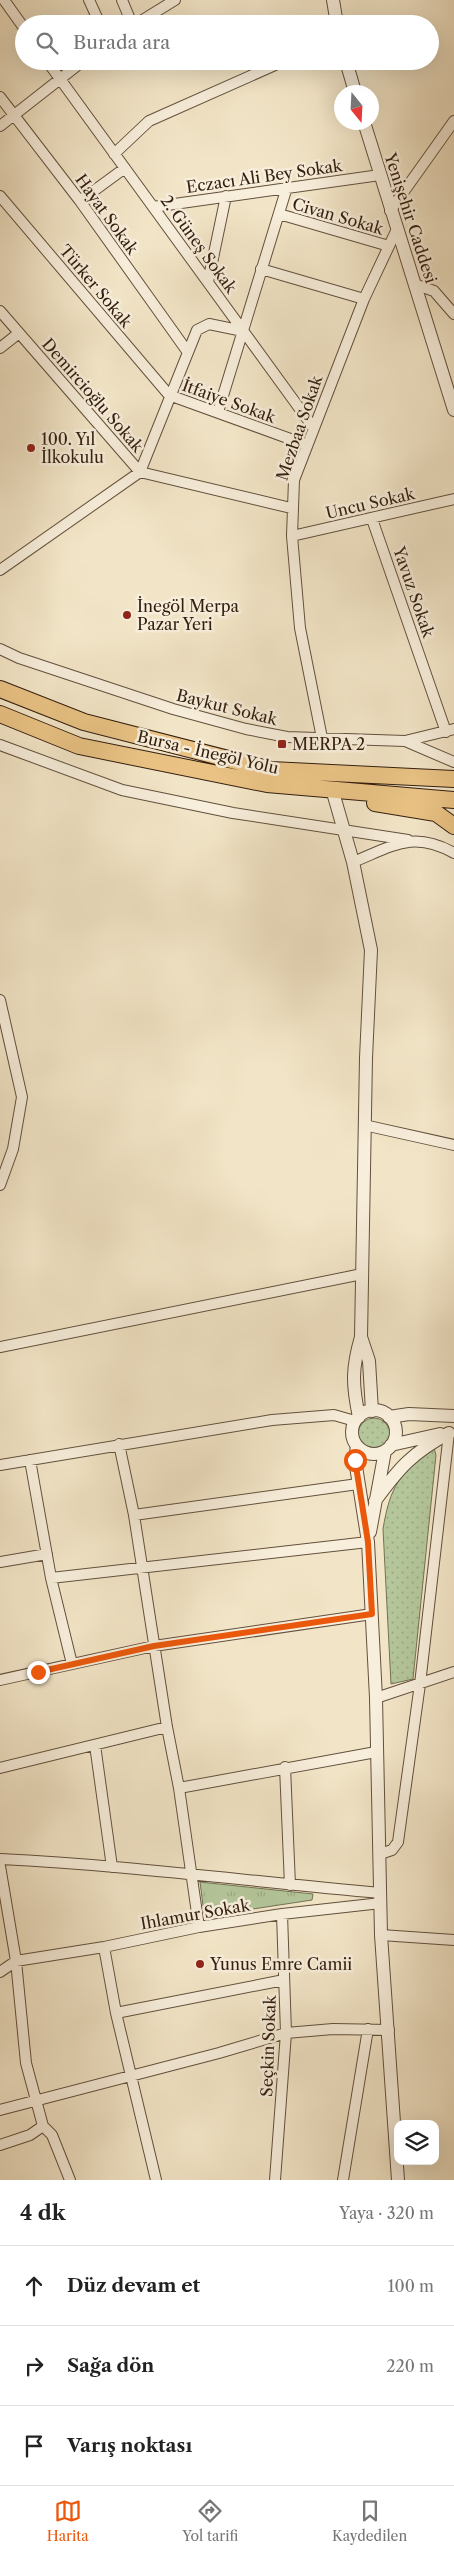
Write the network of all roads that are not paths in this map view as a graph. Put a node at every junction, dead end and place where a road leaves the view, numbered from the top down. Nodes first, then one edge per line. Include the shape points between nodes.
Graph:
1 (4, 0) edge
2 (89, 0) edge
3 (122, 0) edge
4 (175, 0) edge
5 (333, 0) edge
6 (15, 15) edge
7 (96, 15) edge
8 (130, 15) edge
9 (149, 15) edge
10 (336, 15) edge
11 (54, 70) edge
12 (72, 70) edge
13 (264, 70) edge
14 (349, 70) edge
15 (60, 79) junction
16 (354, 85) edge
17 (0, 97) edge
18 (14, 114) junction
19 (454, 121) edge
20 (0, 126) edge
21 (366, 130) edge
22 (114, 154) junction
23 (125, 168) junction
24 (380, 175) junction
25 (287, 187) junction
26 (0, 196) edge
27 (226, 196) junction
28 (80, 201) junction
29 (153, 207) junction
30 (390, 211) junction
31 (279, 214) junction
32 (397, 229) junction
33 (388, 246) junction
34 (261, 269) junction
35 (208, 282) junction
36 (414, 284) junction
37 (364, 299) junction
38 (0, 311) edge
39 (454, 314) edge
40 (243, 331) junction
41 (19, 333) junction
42 (0, 348) edge
43 (187, 351) junction
44 (169, 395) junction
45 (454, 410) edge
46 (218, 412) junction
47 (313, 427) junction
48 (307, 445) junction
49 (140, 472) junction
50 (454, 499) edge
51 (292, 508) junction
52 (372, 519) junction
53 (292, 536) junction
54 (2, 565) edge
55 (0, 649) edge
56 (0, 689) edge
57 (0, 714) edge
58 (450, 730) edge
59 (322, 738) junction
60 (406, 741) junction
61 (0, 745) edge
62 (454, 762) edge
63 (454, 779) edge
64 (267, 784) junction
65 (334, 796) junction
66 (454, 800) edge
67 (454, 826) edge
68 (345, 831) junction
69 (408, 840) junction
70 (454, 853) edge
71 (353, 862) junction
72 (0, 1000) edge
73 (364, 1125) junction
74 (454, 1145) edge
75 (0, 1185) edge
76 (362, 1274) junction
77 (361, 1337) junction
78 (0, 1347) edge
79 (372, 1410) junction
80 (454, 1416) edge
81 (390, 1417) junction
82 (357, 1419) junction
83 (451, 1432) edge
84 (119, 1444) junction
85 (357, 1446) junction
86 (388, 1448) junction
87 (30, 1460) junction
88 (0, 1465) edge
89 (358, 1484) junction
90 (375, 1501) junction
91 (134, 1515) junction
92 (368, 1542) junction
93 (47, 1554) junction
94 (0, 1562) edge
95 (142, 1567) junction
96 (51, 1578) junction
97 (372, 1614) junction
98 (154, 1646) junction
99 (72, 1664) junction
100 (454, 1672) edge
101 (0, 1680) edge
102 (420, 1684) junction
103 (376, 1698) junction
104 (167, 1727) junction
105 (95, 1745) junction
106 (376, 1752) junction
107 (285, 1767) junction
108 (0, 1768) edge
109 (179, 1788) junction
110 (380, 1854) junction
111 (0, 1859) edge
112 (0, 1866) edge
113 (112, 1866) junction
114 (192, 1876) junction
115 (290, 1885) junction
116 (381, 1898) junction
117 (282, 1914) junction
118 (199, 1927) junction
119 (381, 1935) junction
120 (454, 1940) edge
121 (104, 1947) junction
122 (16, 1960) junction
123 (0, 1972) edge
124 (284, 1980) junction
125 (116, 2013) junction
126 (368, 2029) junction
127 (389, 2030) junction
128 (286, 2033) junction
129 (131, 2076) junction
130 (38, 2100) junction
131 (0, 2110) edge
132 (43, 2126) junction
133 (0, 2146) edge
134 (70, 2180) edge
135 (156, 2180) edge
136 (275, 2180) edge
137 (343, 2180) edge
138 (398, 2180) edge

1 - 6 street
2 - 7 street
3 - 8 street
4 - 9 street
5 - 10 street
11 - 15 street, 2. Güneş Sokak
12 - 15 street
13 - 22 street via 150,122
14 - 16 street
15 - 18 street
15 - 22 street, 2. Güneş Sokak
17 - 18 street, Hayat Sokak
18 - 20 street
18 - 28 street, Hayat Sokak
19 - 30 street
21 - 24 street, Yenişehir Caddesi
22 - 23 street, 2. Güneş Sokak
23 - 28 street
23 - 29 street, 2. Güneş Sokak
24 - 25 street, Eczacı Ali Bey Sokak
24 - 30 street, Yenişehir Caddesi
25 - 27 street, Eczacı Ali Bey Sokak
25 - 31 street
26 - 44 street, Türker Sokak
27 - 29 street, Eczacı Ali Bey Sokak
27 - 35 street
28 - 43 street, Hayat Sokak
29 - 35 street, 2. Güneş Sokak
30 - 32 street, Yenişehir Caddesi
31 - 33 street, Civan Sokak
31 - 34 street
32 - 33 street, Mezbaa Sokak
32 - 36 street, Yenişehir Caddesi
33 - 37 street, Mezbaa Sokak
34 - 37 street
34 - 40 street
35 - 40 street, 2. Güneş Sokak
36 - 39 street via 434,291
36 - 45 street, Yenişehir Caddesi
37 - 47 street, Mezbaa Sokak
38 - 41 street, Demircioğlu Sokak
40 - 43 street via 209,324 197,330
40 - 46 street
40 - 47 street, 2. Güneş Sokak
41 - 42 street
41 - 49 street, Demircioğlu Sokak
43 - 44 street
44 - 46 street, İtfaiye Sokak
44 - 49 street
46 - 48 street, İtfaiye Sokak
47 - 48 street, Mezbaa Sokak
48 - 51 street, Mezbaa Sokak via 294,480
49 - 51 street, Demircioğlu Sokak
49 - 54 street
50 - 52 street, Uncu Sokak
51 - 53 street, Mezbaa Sokak
52 - 53 street, Uncu Sokak
52 - 58 street, Yavuz Sokak
53 - 59 street, Mezbaa Sokak via 300,628
55 - 59 street, Baykut Sokak via 94,683 246,729 288,737
56 - 63 highway, Bursa - İnegöl Yolu via 84,722 271,770
57 - 64 highway, Bursa - İnegöl Yolu via 79,746
58 - 60 street, Baykut Sokak
59 - 60 street, Baykut Sokak
60 - 62 street
61 - 68 street via 122,790 233,814
64 - 65 highway
64 - 66 highway, Bursa - İnegöl Yolu
65 - 67 highway via 436,814
65 - 68 street
68 - 69 street
68 - 71 street
69 - 70 street via 437,843
69 - 71 street
71 - 73 street via 370,950
72 - 75 street via 22,1097 13,1149
73 - 74 street
73 - 76 street
76 - 77 street
76 - 78 street
77 - 79 street via 369,1362
77 - 82 street via 353,1364
79 - 81 street
79 - 82 street
80 - 81 street via 409,1414
81 - 86 street via 396,1434
82 - 84 street via 334,1415 272,1420
82 - 85 street via 352,1436
83 - 86 street via 416,1438
83 - 90 street via 408,1459
83 - 102 street
84 - 87 street
84 - 91 street
85 - 86 street via 367,1453
85 - 89 street
86 - 90 street
87 - 88 street
87 - 93 street
89 - 91 street
89 - 92 street
90 - 92 street
91 - 95 street
92 - 95 street
92 - 97 street
93 - 94 street
93 - 96 street
95 - 96 street
95 - 98 street
96 - 99 street
97 - 98 street
97 - 103 street
98 - 99 street
98 - 104 street
99 - 101 street
100 - 102 street
102 - 103 street
102 - 110 street via 398,1842 392,1850
103 - 106 street
104 - 105 street
104 - 109 street
105 - 108 street
105 - 113 street
106 - 107 street
106 - 110 street
107 - 109 street
107 - 115 street
109 - 114 street
110 - 116 street
111 - 113 street
112 - 122 street
113 - 114 street
114 - 115 street
114 - 118 street
115 - 116 street
116 - 117 street, Ihlamur Sokak
116 - 119 street
117 - 118 street, Ihlamur Sokak
117 - 124 street, Seçkin Sokak
118 - 121 street, Ihlamur Sokak
119 - 120 street
119 - 127 street
121 - 122 street, Ihlamur Sokak
121 - 125 street
122 - 123 street
122 - 130 street via 26,2064
124 - 125 street
124 - 128 street, Seçkin Sokak
125 - 129 street
126 - 127 street
126 - 128 street
126 - 137 street
127 - 138 street
128 - 129 street
128 - 136 street, Seçkin Sokak
129 - 130 street
129 - 135 street
130 - 131 street
130 - 132 street
132 - 133 street via 30,2135
132 - 134 street via 52,2135

